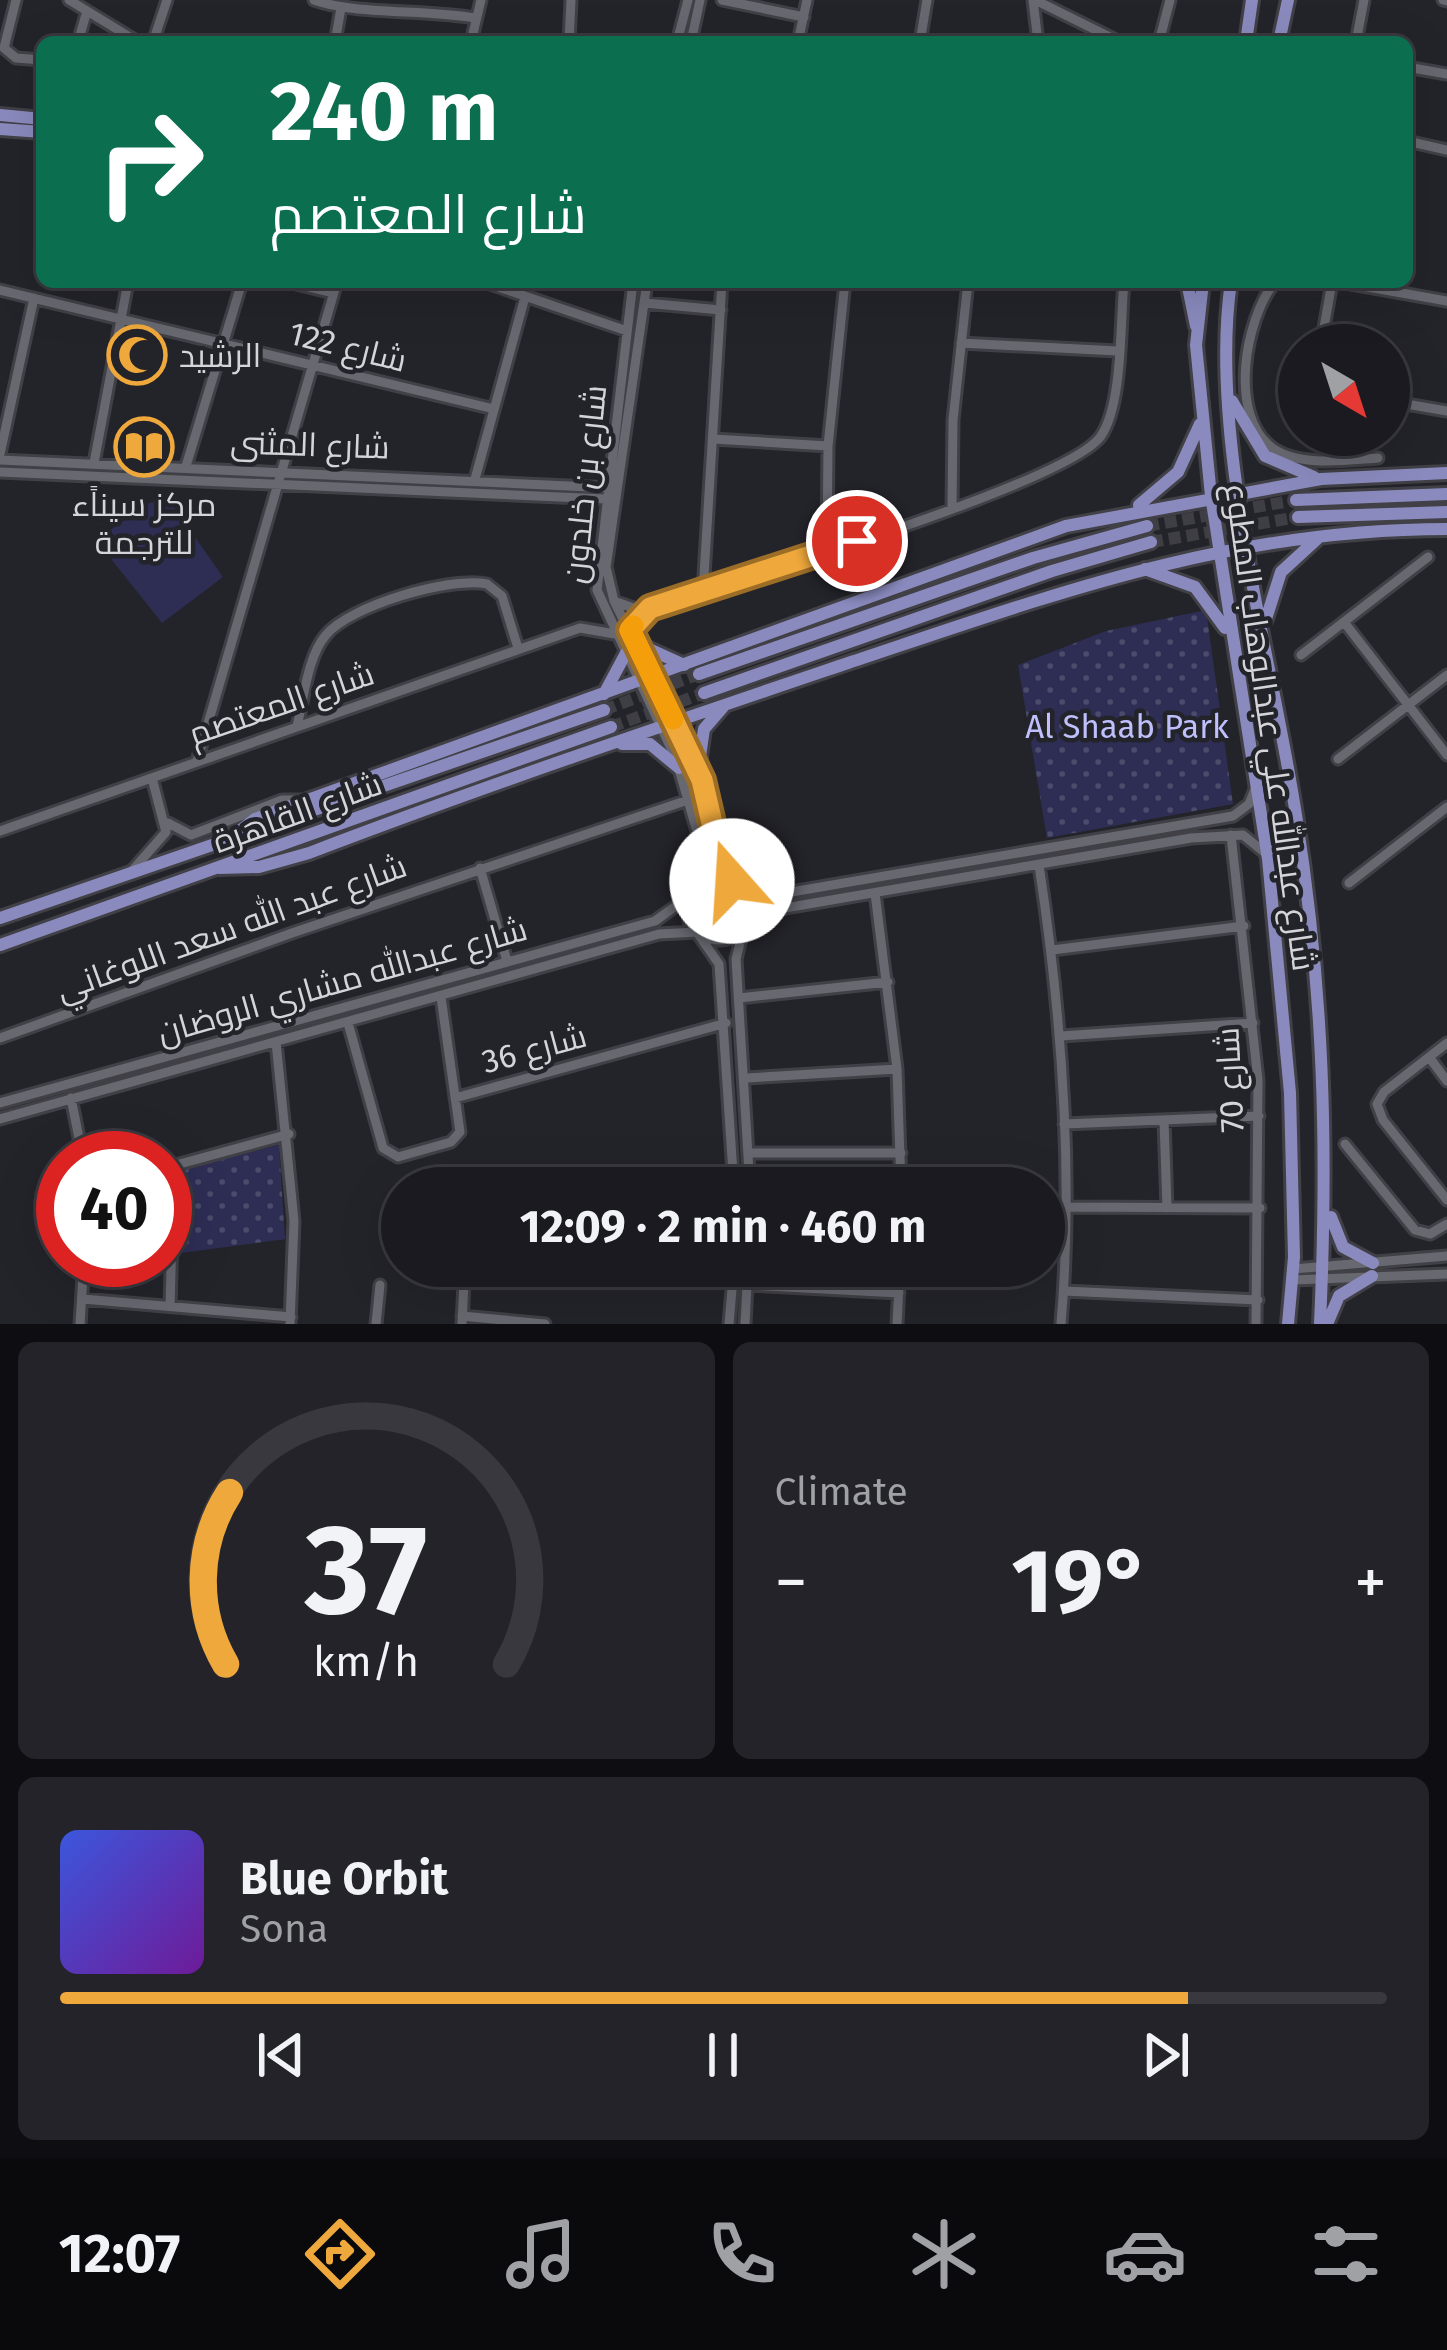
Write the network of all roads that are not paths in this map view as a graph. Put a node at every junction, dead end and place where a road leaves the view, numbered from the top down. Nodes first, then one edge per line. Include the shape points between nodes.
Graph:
1 (16, 0) edge
2 (69, 0) edge
3 (167, 0) edge
4 (314, 0) edge
5 (481, 0) edge
6 (572, 0) edge
7 (688, 0) edge
8 (700, 0) edge
9 (722, 0) edge
10 (807, 0) edge
11 (927, 0) edge
12 (1034, 0) edge
13 (1170, 0) edge
14 (1252, 0) edge
15 (1288, 0) edge
16 (1364, 0) edge
17 (429, 5) edge
18 (341, 8) junction
19 (87, 11) junction
20 (804, 16) junction
21 (475, 18) junction
22 (80, 36) edge
23 (128, 36) edge
24 (155, 36) edge
25 (336, 36) edge
26 (472, 36) edge
27 (569, 36) edge
28 (679, 36) edge
29 (692, 36) edge
30 (799, 36) edge
31 (921, 36) edge
32 (1037, 36) edge
33 (1108, 36) edge
34 (1161, 36) edge
35 (1246, 36) edge
36 (1280, 36) edge
37 (1357, 36) edge
38 (36, 60) edge
39 (1413, 68) edge
40 (1447, 74) edge
41 (0, 115) edge
42 (36, 118) edge
43 (0, 129) edge
44 (36, 132) edge
45 (1413, 142) edge
46 (1447, 150) edge
47 (127, 288) edge
48 (240, 288) edge
49 (335, 288) edge
50 (502, 288) edge
51 (632, 288) edge
52 (646, 288) edge
53 (722, 288) edge
54 (843, 288) edge
55 (967, 288) edge
56 (1123, 288) edge
57 (1188, 288) edge
58 (1202, 288) edge
59 (1228, 288) edge
60 (1271, 288) edge
61 (1335, 288) edge
62 (1371, 288) edge
63 (0, 290) edge
64 (525, 296) junction
65 (34, 298) junction
66 (1447, 301) edge
67 (645, 303) junction
68 (721, 310) junction
69 (121, 316) junction
70 (1326, 324) edge
71 (1196, 326) junction
72 (627, 331) junction
73 (961, 343) junction
74 (225, 344) junction
75 (1118, 351) junction
76 (312, 365) junction
77 (1230, 397) junction
78 (1410, 405) edge
79 (494, 409) junction
80 (1447, 411) edge
81 (1203, 417) junction
82 (712, 439) junction
83 (828, 446) junction
84 (0, 457) edge
85 (1378, 458) dead end
86 (94, 464) junction
87 (185, 466) junction
88 (0, 472) edge
89 (1447, 473) edge
90 (279, 476) junction
91 (475, 479) junction
92 (1321, 479) junction
93 (1240, 491) junction
94 (611, 494) junction
95 (1447, 494) edge
96 (1211, 496) junction
97 (1296, 500) tunnel mouth
98 (952, 507) junction
99 (1130, 510) junction
100 (1447, 512) edge
101 (1298, 517) tunnel mouth
102 (1147, 526) tunnel mouth
103 (1447, 529) edge
104 (1322, 536) junction
105 (1151, 542) tunnel mouth
106 (1248, 544) junction
107 (1217, 550) junction
108 (826, 552) junction
109 (1428, 556) dead end
110 (1137, 568) junction
111 (703, 592) junction
112 (614, 601) junction
113 (600, 604) junction
114 (650, 608) junction
115 (1344, 622) junction
116 (580, 628) junction
117 (630, 630) junction
118 (615, 634) junction
119 (1267, 638) junction
120 (1232, 647) junction
121 (518, 648) junction
122 (632, 649) junction
123 (1301, 655) dead end
124 (685, 666) junction
125 (699, 674) tunnel mouth
126 (1447, 675) edge
127 (647, 680) junction
128 (704, 693) tunnel mouth
129 (603, 703) junction
130 (728, 704) junction
131 (1408, 705) junction
132 (668, 723) junction
133 (297, 726) junction
134 (611, 727) tunnel mouth
135 (609, 745) junction
136 (1447, 754) edge
137 (1338, 759) dead end
138 (197, 761) junction
139 (679, 767) junction
140 (698, 770) junction
141 (152, 778) junction
142 (1257, 782) junction
143 (307, 800) junction
144 (688, 800) junction
145 (1447, 807) edge
146 (1192, 822) junction
147 (168, 823) junction
148 (0, 831) edge
149 (1231, 835) junction
150 (1191, 838) junction
151 (225, 842) junction
152 (719, 848) junction
153 (703, 852) junction
154 (1268, 859) junction
155 (1039, 865) junction
156 (219, 868) junction
157 (480, 868) junction
158 (938, 868) junction
159 (131, 872) junction
160 (725, 879) junction
161 (940, 882) junction
162 (1348, 883) dead end
163 (700, 885) junction
164 (742, 890) junction
165 (874, 892) junction
166 (785, 893) junction
167 (691, 895) junction
168 (785, 908) junction
169 (0, 918) edge
170 (655, 921) junction
171 (745, 926) junction
172 (1244, 926) junction
173 (659, 934) junction
174 (699, 934) junction
175 (573, 944) junction
176 (0, 945) edge
177 (553, 949) junction
178 (1052, 950) junction
179 (574, 959) junction
180 (507, 962) junction
181 (554, 964) junction
182 (736, 969) junction
183 (720, 972) junction
184 (888, 982) junction
185 (441, 997) junction
186 (739, 998) junction
187 (348, 1022) junction
188 (726, 1023) junction
189 (1253, 1023) junction
190 (1060, 1036) junction
191 (0, 1038) edge
192 (276, 1042) junction
193 (1447, 1043) edge
194 (185, 1052) junction
195 (1429, 1057) junction
196 (154, 1061) junction
197 (184, 1067) junction
198 (896, 1069) junction
199 (157, 1074) junction
200 (747, 1078) junction
201 (1447, 1081) edge
202 (71, 1098) junction
203 (455, 1098) junction
204 (0, 1103) edge
205 (1259, 1116) junction
206 (0, 1119) edge
207 (1164, 1120) junction
208 (1064, 1124) junction
209 (77, 1131) edge
210 (289, 1134) junction
211 (1346, 1144) dead end
212 (750, 1153) junction
213 (901, 1153) junction
214 (192, 1161) edge
215 (733, 1167) edge
216 (750, 1167) edge
217 (901, 1167) edge
218 (1328, 1198) junction
219 (1447, 1200) edge
220 (1066, 1207) junction
221 (1167, 1208) junction
222 (1260, 1208) junction
223 (1447, 1224) edge
224 (1443, 1256) edge
225 (1372, 1269) junction
226 (1323, 1272) junction
227 (1293, 1274) junction
228 (1444, 1274) edge
229 (380, 1285) dead end
230 (83, 1287) edge
231 (170, 1287) edge
232 (464, 1287) edge
233 (732, 1287) edge
234 (748, 1287) edge
235 (770, 1287) edge
236 (899, 1287) edge
237 (1064, 1291) junction
238 (899, 1293) junction
239 (83, 1299) junction
240 (1258, 1300) junction
241 (170, 1306) junction
242 (291, 1320) edge
243 (462, 1320) edge
244 (80, 1324) edge
245 (376, 1324) edge
246 (544, 1324) edge
247 (729, 1324) edge
248 (745, 1324) edge
249 (897, 1324) edge
250 (1061, 1324) edge
251 (1256, 1324) edge
252 (1288, 1324) edge
253 (1324, 1324) edge

1 - 38 street via 4,48
2 - 19 street
3 - 24 street
4 - 18 street
5 - 21 street
6 - 27 street
7 - 28 street
8 - 29 street
9 - 20 street
10 - 20 street
11 - 31 street
12 - 32 street
12 - 33 street
13 - 34 street
14 - 35 main road
15 - 36 main road
16 - 37 street
17 - 18 street
17 - 21 street
18 - 25 street
19 - 22 street
19 - 23 street
20 - 30 street
21 - 26 street
39 - 40 street
41 - 42 main road
43 - 44 main road
45 - 46 street
47 - 69 street
48 - 74 street
49 - 76 street
50 - 64 street
51 - 72 street, شارع بن خلدون
52 - 67 street, شارع بن خلدون
53 - 68 street
54 - 83 street
55 - 73 street
56 - 75 street
57 - 71 main road
58 - 71 main road, شارع عبدالله علي عبدالوهاب المطوع
59 - 77 main road, شارع عبدالله علي عبدالوهاب المطوع
60 - 85 street via 1251,337 1253,424 1270,447 1295,457
61 - 70 street
62 - 66 street
63 - 65 street, شارع 122
64 - 72 street
64 - 79 street
65 - 69 street, شارع 122
65 - 84 street
67 - 68 street
67 - 94 street, شارع بن خلدون
68 - 82 street
69 - 74 street, شارع 122
69 - 86 street
71 - 81 main road, شارع عبدالله علي عبدالوهاب المطوع
72 - 94 street, شارع بن خلدون
73 - 75 street
73 - 98 street
74 - 76 street, شارع 122
74 - 87 street
75 - 98 street via 1112,410 1095,444
76 - 79 street, شارع 122
76 - 90 street
77 - 92 main road via 1265,455
77 - 93 main road, شارع عبدالله علي عبدالوهاب المطوع
78 - 80 street
79 - 91 street
81 - 96 main road, شارع عبدالله علي عبدالوهاب المطوع
81 - 99 main road via 1171,482
82 - 83 street
82 - 111 street
83 - 108 street
84 - 86 street, شارع المثنى
86 - 87 street, شارع المثنى
87 - 90 street, شارع المثنى
88 - 90 street, شارع المثنى
89 - 92 main road
90 - 91 street, شارع المثنى
90 - 94 street, شارع المثنى
90 - 138 street
91 - 94 street, شارع المثنى
92 - 93 main road
93 - 96 main road
93 - 106 main road, شارع عبدالله علي عبدالوهاب المطوع
94 - 112 street, شارع بن خلدون via 606,567
94 - 113 street, شارع بن خلدون via 596,575
95 - 97 main road
96 - 99 main road
96 - 107 main road, شارع عبدالله علي عبدالوهاب المطوع
98 - 108 street
99 - 124 main road via 1029,539
100 - 101 main road
102 - 125 main road
103 - 104 main road
104 - 106 main road
104 - 119 main road via 1274,584
105 - 128 main road
106 - 107 main road
106 - 119 main road, شارع عبدالله علي عبدالوهاب المطوع
107 - 110 main road
107 - 120 main road, شارع عبدالله علي عبدالوهاب المطوع
108 - 111 street
109 - 115 street
110 - 120 main road via 1202,592
110 - 130 main road
111 - 114 street
112 - 114 street
112 - 117 street, شارع بن خلدون
113 - 116 street
113 - 118 street, شارع بن خلدون
114 - 117 street
115 - 123 street
115 - 131 street
116 - 118 street, شارع المعتصم
116 - 121 street, شارع المعتصم
117 - 122 street, شارع بن خلدون
118 - 122 street, شارع بن خلدون
119 - 218 main road, شارع عبدالله علي عبدالوهاب المطوع via 1322,1014
120 - 142 main road, شارع عبدالله علي عبدالوهاب المطوع
121 - 133 street, شارع المعتصم
121 - 133 street via 494,587 470,581 417,592 326,634
122 - 124 main road
122 - 127 street, شارع بن خلدون
122 - 129 main road
124 - 127 main road
126 - 131 street
127 - 129 main road
127 - 132 street, شارع بن خلدون
129 - 143 main road
129 - 151 main road, شارع القاهرة
130 - 132 main road
130 - 140 main road via 704,729
131 - 136 street
131 - 137 street
132 - 135 main road
132 - 139 street
132 - 140 street
133 - 138 street, شارع المعتصم
134 - 156 main road, شارع القاهرة
135 - 139 main road via 650,744
135 - 156 main road via 287,860
138 - 141 street, شارع المعتصم
139 - 144 street
140 - 152 street
141 - 147 street
141 - 148 street, شارع المعتصم
142 - 146 street via 1242,812
142 - 154 main road, شارع عبدالله علي عبدالوهاب المطوع
143 - 147 street via 282,800 190,836
143 - 151 main road via 248,823
144 - 153 street
144 - 157 street, شارع عبد الله سعد اللوغاني
145 - 162 street
146 - 150 street
146 - 158 street
147 - 159 street via 161,844
149 - 150 street
149 - 154 street via 1254,840
149 - 172 street, شارع 70
150 - 155 street
151 - 159 main road, شارع القاهرة
152 - 153 street
152 - 160 street
153 - 163 street
154 - 227 main road, شارع عبدالله علي عبدالوهاب المطوع via 1290,1093
155 - 161 street
155 - 178 street
156 - 176 main road, شارع القاهرة
157 - 180 street
157 - 191 street, شارع عبد الله سعد اللوغاني
158 - 161 street via 932,875
158 - 166 street
159 - 169 main road, شارع القاهرة
160 - 163 street
160 - 164 street
161 - 165 street
163 - 167 street
164 - 166 street
164 - 171 street via 750,906
165 - 168 street
165 - 184 street
166 - 168 street
167 - 170 street, شارع عبدالله مشاري الروضان
167 - 174 street via 688,915
168 - 171 street
170 - 173 street
170 - 175 street, شارع عبدالله مشاري الروضان
171 - 174 street via 728,940
171 - 182 street
172 - 178 street
172 - 189 street, شارع 70
173 - 174 street, شارع عبدالله مشاري الروضان
173 - 179 street, شارع عبدالله مشاري الروضان
174 - 183 street
175 - 177 street, شارع عبدالله مشاري الروضان
175 - 179 street
177 - 180 street, شارع عبدالله مشاري الروضان
177 - 181 street
178 - 190 street
179 - 181 street, شارع عبدالله مشاري الروضان
180 - 194 street, شارع عبدالله مشاري الروضان
181 - 185 street, شارع عبدالله مشاري الروضان
182 - 183 street via 727,962
182 - 186 street
183 - 188 street
184 - 186 street
184 - 198 street
185 - 187 street, شارع عبدالله مشاري الروضان
185 - 203 street, شارع 36
186 - 200 street
187 - 192 street, شارع عبدالله مشاري الروضان
187 - 203 street via 388,1155 456,1139
188 - 203 street, شارع 36
188 - 215 street
189 - 190 street
189 - 205 street, شارع 70
190 - 208 street
192 - 197 street, شارع عبدالله مشاري الروضان
192 - 210 street
193 - 195 street
194 - 196 street, شارع عبدالله مشاري الروضان
194 - 197 street via 175,1061
195 - 201 street
195 - 219 street via 1380,1096 1378,1108
196 - 199 street via 164,1067
196 - 204 street, شارع عبدالله مشاري الروضان
197 - 199 street, شارع عبدالله مشاري الروضان
198 - 200 street
198 - 213 street
199 - 202 street, شارع عبدالله مشاري الروضان
200 - 212 street
202 - 206 street, شارع عبدالله مشاري الروضان
202 - 209 street
205 - 207 street
205 - 222 street, شارع 70
207 - 208 street
207 - 221 street
208 - 220 street
210 - 214 street
210 - 242 street
211 - 223 street via 1415,1230 1430,1234
212 - 213 street
212 - 216 street
213 - 217 street
218 - 225 main road via 1339,1244
218 - 226 main road, شارع عبدالله علي عبدالوهاب المطوع
220 - 221 street
220 - 237 street
221 - 222 street
222 - 240 street, شارع 70
224 - 225 street
224 - 228 street
225 - 226 street
225 - 228 street
225 - 253 main road via 1339,1296
226 - 227 street
226 - 253 main road, شارع عبدالله علي عبدالوهاب المطوع
227 - 252 main road, شارع عبدالله علي عبدالوهاب المطوع
229 - 245 street
230 - 239 street
231 - 241 street
232 - 243 street
233 - 247 street
234 - 248 street
235 - 238 street
236 - 238 street
237 - 240 street
237 - 250 street
238 - 249 street
239 - 241 street
239 - 244 street
240 - 251 street, شارع 70
241 - 242 street
243 - 246 street

